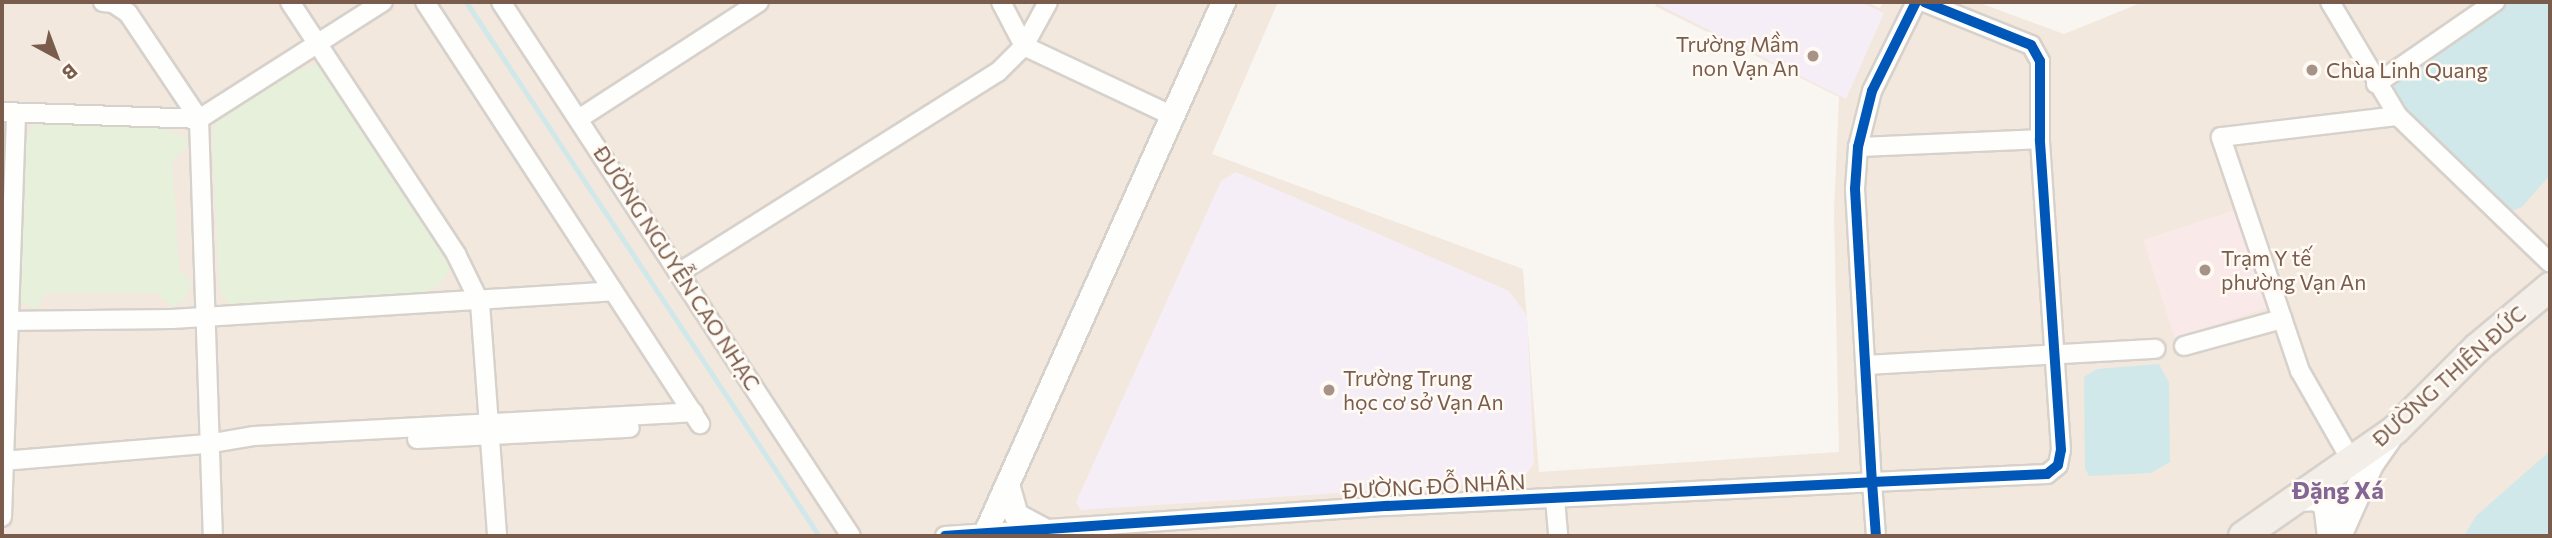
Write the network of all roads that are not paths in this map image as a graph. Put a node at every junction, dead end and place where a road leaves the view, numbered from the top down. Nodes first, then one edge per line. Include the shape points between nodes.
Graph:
1 (103, 2) edge
2 (290, 2) edge
3 (383, 2) edge
4 (425, 2) edge
5 (501, 2) edge
6 (759, 2) edge
7 (1001, 2) edge
8 (1048, 2) edge
9 (1223, 2) edge
10 (1916, 2) edge
11 (1924, 2) edge
12 (2330, 2) edge
13 (2495, 2) edge
14 (318, 44) junction
15 (1024, 46) junction
16 (2376, 84) junction
17 (9, 113) edge
18 (1173, 116) junction
19 (2398, 116) junction
20 (579, 118) junction
21 (199, 119) junction
22 (2040, 139) junction
23 (1858, 147) junction
24 (2550, 262) edge
25 (680, 272) junction
26 (2550, 287) edge
27 (613, 291) junction
28 (480, 303) junction
29 (204, 316) junction
30 (2282, 319) junction
31 (4, 321) edge
32 (2184, 345) dead end
33 (2156, 349) dead end
34 (2055, 358) junction
35 (1866, 365) junction
36 (492, 429) junction
37 (2395, 430) junction
38 (207, 444) junction
39 (2351, 460) junction
40 (3, 461) edge
41 (1872, 482) junction
42 (1007, 484) junction
43 (2298, 498) junction
44 (1555, 499) junction
45 (2, 517) edge
46 (1042, 529) junction
47 (985, 533) junction
48 (213, 536) edge
49 (496, 536) edge
50 (851, 536) edge
51 (945, 536) edge
52 (1558, 536) edge
53 (1876, 536) edge
54 (2243, 536) edge
55 (2331, 536) edge
56 (2339, 536) edge

1 - 21 street via 113,2 128,13
2 - 14 street
3 - 14 street
4 - 27 street
5 - 20 street, ĐƯỜNG NGUYỄN CAO NHẠC
6 - 20 street
7 - 15 street
8 - 15 street
9 - 18 street
10 - 23 street via 1872,91
11 - 22 street via 2037,51 2042,79
12 - 16 street
13 - 16 street
14 - 21 street
14 - 28 street via 456,254
15 - 18 street
15 - 25 street via 998,72
16 - 19 street
17 - 21 street
17 - 31 street
18 - 42 street
19 - 24 street
19 - 30 street via 2221,137
20 - 25 street, ĐƯỜNG NGUYỄN CAO NHẠC
21 - 29 street
22 - 23 street
22 - 34 street
23 - 35 street via 1855,189
25 - 50 street, ĐƯỜNG NGUYỄN CAO NHẠC
26 - 37 main road, ĐƯỜNG THIÊN ĐỨC via 2477,348
27 - 28 street
27 - 36 street via 696,418
28 - 29 street
28 - 36 street
29 - 31 street
29 - 38 street
30 - 32 street
30 - 39 street via 2300,371
31 - 40 street
33 - 34 street
34 - 35 street
34 - 41 street, ĐƯỜNG ĐỖ NHÂN via 2061,450 2054,471
35 - 41 street
36 - 38 street via 255,448
36 - 49 street
37 - 39 main road, ĐƯỜNG THIÊN ĐỨC
37 - 56 main road via 2370,464
38 - 40 street
38 - 48 street
39 - 43 main road, ĐƯỜNG THIÊN ĐỨC
40 - 45 street
41 - 44 street, ĐƯỜNG ĐỖ NHÂN
41 - 53 street
42 - 46 street via 1016,515
42 - 47 street
43 - 54 main road, ĐƯỜNG THIÊN ĐỨC
43 - 55 main road via 2316,497 2327,505
44 - 46 street, ĐƯỜNG ĐỖ NHÂN
44 - 52 street
46 - 47 street, ĐƯỜNG ĐỖ NHÂN
47 - 51 street, ĐƯỜNG ĐỖ NHÂN

